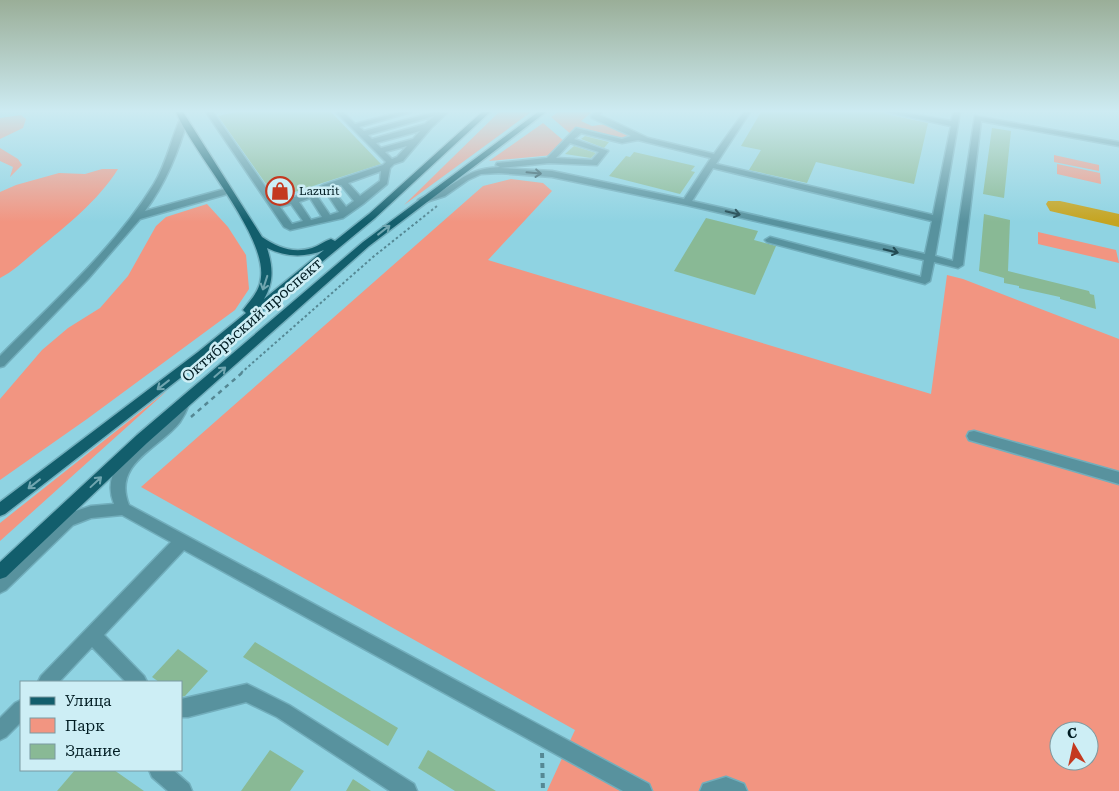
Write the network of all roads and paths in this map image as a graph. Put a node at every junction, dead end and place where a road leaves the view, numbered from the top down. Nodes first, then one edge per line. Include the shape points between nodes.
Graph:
1 (174, 149) edge
2 (203, 149) edge
3 (235, 149) edge
4 (387, 149) edge
5 (409, 149) edge
6 (445, 149) edge
7 (492, 149) edge
8 (560, 149) edge
9 (597, 149) edge
10 (682, 149) edge
11 (722, 149) edge
12 (949, 149) edge
13 (974, 149) edge
14 (379, 151) joint
15 (716, 157) junction
16 (549, 160) junction
17 (388, 164) junction
18 (710, 165) junction
19 (479, 172) junction
20 (359, 176) junction
21 (342, 182) junction
22 (326, 187) junction
23 (228, 191) junction
24 (373, 191) junction
25 (312, 195) junction
26 (294, 200) junction
27 (423, 200) junction
28 (360, 202) junction
29 (441, 202) dead end
30 (686, 202) junction
31 (274, 206) junction
32 (345, 212) junction
33 (372, 216) junction
34 (135, 218) junction
35 (328, 219) junction
36 (937, 219) junction
37 (309, 224) junction
38 (257, 237) junction
39 (770, 240) dead end
40 (930, 258) junction
41 (202, 355) junction
42 (0, 363) edge
43 (183, 404) junction
44 (189, 418) dead end
45 (974, 436) dead end
46 (1119, 478) edge
47 (123, 509) junction
48 (0, 510) edge
49 (182, 540) junction
50 (0, 572) edge
51 (0, 585) edge
52 (92, 636) junction
53 (48, 681) edge
54 (137, 681) edge
55 (182, 708) edge
56 (20, 710) edge
57 (0, 731) edge
58 (543, 737) junction
59 (160, 771) edge
60 (182, 791) edge
61 (407, 791) edge
62 (543, 791) edge
63 (642, 791) edge
64 (710, 791) edge
65 (737, 791) edge

1 - 34 street via 160,182
2 - 23 main road
3 - 31 street
4 - 14 street
5 - 17 street via 400,159
6 - 33 main road, Октябрьский проспект
7 - 27 main road, Октябрьский проспект
8 - 16 street
9 - 16 street via 604,151 594,162
10 - 15 street
11 - 15 street
12 - 36 street
13 - 40 street via 958,265
14 - 17 street
15 - 18 street
16 - 19 street via 496,165
17 - 20 street
17 - 24 street via 384,182
18 - 30 street
18 - 36 street
19 - 27 street via 442,194
19 -> 30 street via 499,170 552,174
20 - 21 street
20 - 24 street
21 - 22 street
21 - 28 street
22 - 25 street
22 - 32 street
23 - 34 street
23 - 38 main road
24 - 28 street
25 - 26 street
25 - 35 street
26 - 31 street
26 - 37 street
43 -> 27 main road, Октябрьский проспект via 366,244
28 - 32 street
29 - 44 path
30 -> 40 street
31 - 37 street via 286,225 298,227
32 - 35 street
33 - 38 main road via 358,221 326,246 311,251 278,250
33 - 41 main road, Октябрьский проспект
34 - 42 street
35 - 37 street
36 - 40 street
38 -> 41 main road via 267,260 264,286 251,308 218,336
39 - 40 street via 925,281
41 -> 48 main road, Октябрьский проспект
43 - 47 street via 177,418 124,466 118,485
50 -> 43 main road, Октябрьский проспект
45 - 46 street
47 - 49 street
47 - 51 street via 91,512 68,520
49 - 52 street
49 - 58 street
52 - 53 street
52 - 54 street
55 - 61 street via 247,693 283,711
56 - 57 street
58 - 62 path
58 - 63 street
59 - 60 street
64 - 65 street via 726,787

